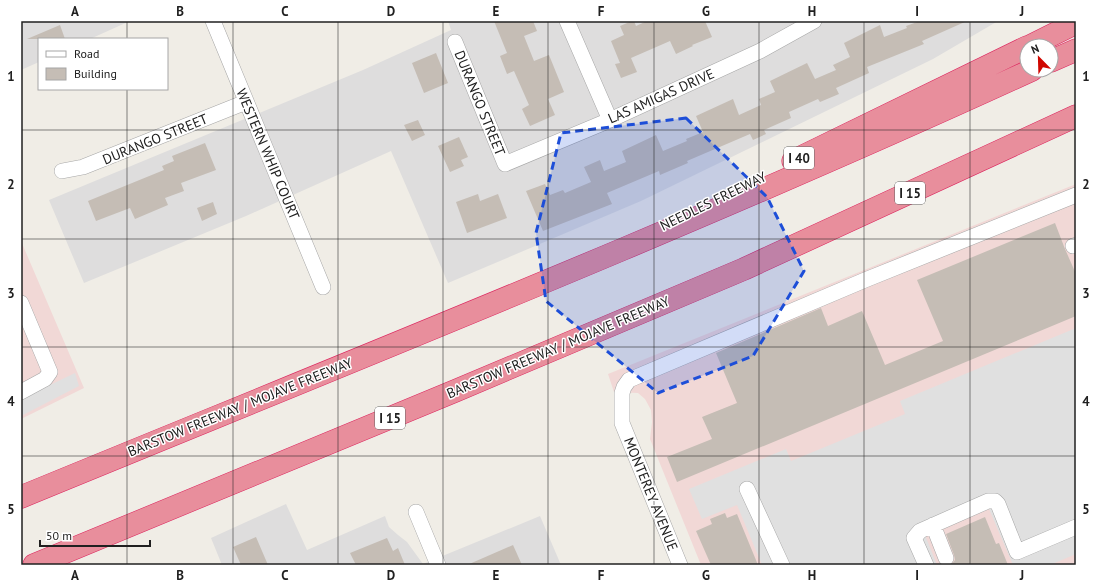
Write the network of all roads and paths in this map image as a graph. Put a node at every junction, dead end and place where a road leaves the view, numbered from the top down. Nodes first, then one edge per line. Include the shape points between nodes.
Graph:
1 (213, 21) edge
2 (567, 21) edge
3 (814, 21) edge
4 (1076, 23) edge
5 (1046, 38) edge
6 (455, 42) dead end
7 (1076, 50) edge
8 (1019, 51) edge
9 (1059, 57) edge
10 (1019, 76) edge
11 (246, 102) junction
12 (1076, 116) edge
13 (610, 120) junction
14 (1076, 133) edge
15 (504, 164) joint
16 (62, 170) dead end
17 (1076, 195) edge
18 (744, 269) junction
19 (571, 271) junction
20 (323, 287) dead end
21 (21, 303) edge
22 (21, 392) edge
23 (747, 488) dead end
24 (21, 497) edge
25 (416, 512) dead end
26 (933, 525) junction
27 (1076, 528) edge
28 (946, 558) dead end
29 (1019, 559) edge
30 (34, 565) edge
31 (438, 565) edge
32 (680, 565) edge
33 (782, 565) edge
34 (926, 565) edge

1 - 11 street, WESTERN WHIP COURT
2 - 13 street
3 - 13 street, LAS AMIGAS DRIVE via 760,51
4 - 5 highway, NEEDLES FREEWAY / I 40
6 - 15 street, DURANGO STREET
7 - 9 highway
8 - 19 highway, NEEDLES FREEWAY / I 40
10 - 19 highway, BARSTOW FREEWAY / MOJAVE FREEWAY via 770,187
11 - 16 street, DURANGO STREET via 83,167
11 - 20 street, WESTERN WHIP COURT
12 - 18 highway, BARSTOW FREEWAY / MOJAVE FREEWAY / I 15
13 - 15 street, LAS AMIGAS DRIVE
14 - 18 highway
17 - 32 street, MONTEREY AVENUE via 857,283 629,380 622,393 622,423
18 - 30 highway, BARSTOW FREEWAY / MOJAVE FREEWAY / I 15
19 - 24 highway, BARSTOW FREEWAY / MOJAVE FREEWAY
21 - 22 street via 50,372 45,380
23 - 33 street
25 - 31 street
26 - 28 street
26 - 29 street via 988,501 995,501
26 - 34 street via 920,531 914,538
27 - 29 street

